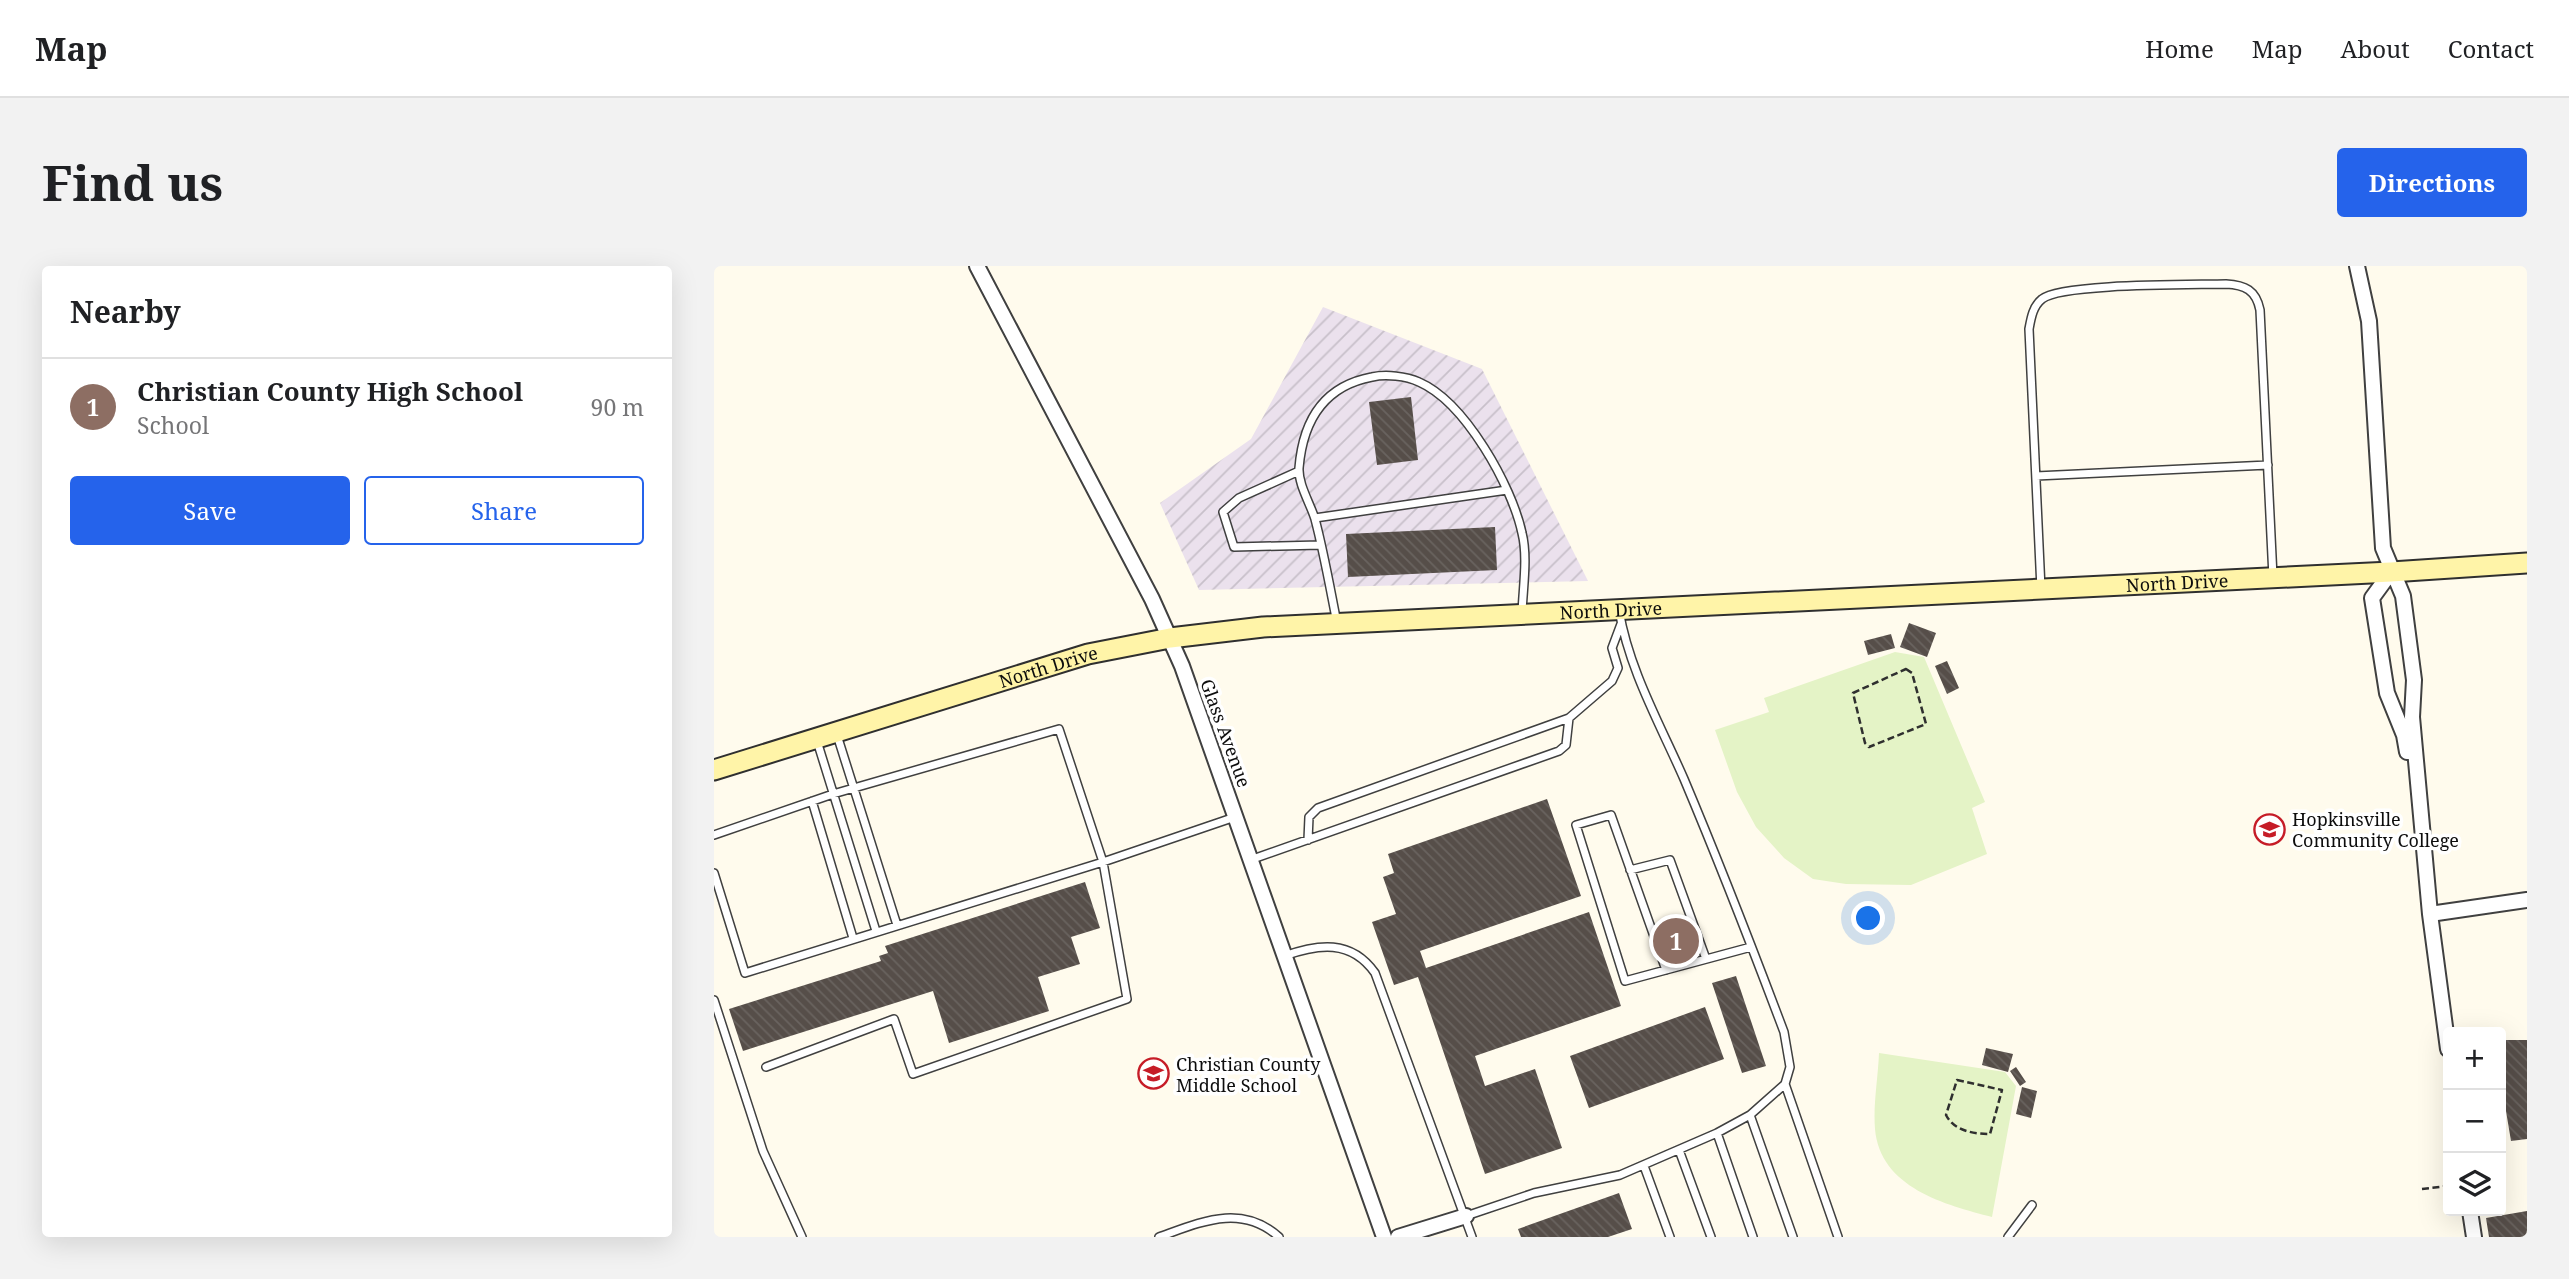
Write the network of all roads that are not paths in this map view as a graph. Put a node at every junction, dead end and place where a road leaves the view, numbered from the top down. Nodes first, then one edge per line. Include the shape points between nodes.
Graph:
1 (976, 266) edge
2 (2357, 266) edge
3 (2268, 465) junction
4 (1299, 471) junction
5 (2036, 476) junction
6 (1507, 490) junction
7 (1315, 518) junction
8 (1320, 545) junction
9 (2527, 563) edge
10 (2390, 572) junction
11 (2273, 578) junction
12 (2040, 589) junction
13 (1522, 613) junction
14 (1620, 616) junction
15 (1337, 623) junction
16 (1170, 638) junction
17 (1569, 718) junction
18 (836, 731) junction
19 (816, 737) junction
20 (714, 770) edge
21 (853, 788) junction
22 (833, 793) junction
23 (812, 801) junction
24 (1235, 817) junction
25 (2422, 827) junction
26 (714, 835) edge
27 (1308, 839) junction
28 (1250, 860) junction
29 (1103, 862) junction
30 (1630, 870) junction
31 (714, 873) edge
32 (2527, 900) edge
33 (2430, 914) junction
34 (897, 925) junction
35 (876, 931) junction
36 (853, 938) junction
37 (1751, 947) junction
38 (1284, 956) junction
39 (1706, 959) junction
40 (1666, 970) junction
41 (714, 1000) edge
42 (2445, 1027) edge
43 (766, 1067) dead end
44 (1785, 1084) junction
45 (1750, 1115) junction
46 (1717, 1133) junction
47 (1679, 1150) junction
48 (1644, 1166) junction
49 (2032, 1205) dead end
50 (1466, 1216) junction
51 (2471, 1216) edge
52 (802, 1237) edge
53 (1162, 1237) edge
54 (1279, 1237) edge
55 (1384, 1237) edge
56 (1398, 1237) edge
57 (1472, 1237) edge
58 (1670, 1237) edge
59 (1711, 1237) edge
60 (1754, 1237) edge
61 (1793, 1237) edge
62 (1838, 1237) edge
63 (2008, 1237) edge
64 (2474, 1237) edge

1 - 16 street, Glass Avenue
2 - 10 street via 2370,321 2383,548
3 - 5 lane
3 - 5 lane via 2260,310 2254,292 2226,284 2071,290 2041,299 2031,317
3 - 11 lane
4 - 6 lane via 1305,432 1322,402 1348,382 1385,374 1419,381 1446,400 1480,441
4 - 7 lane
4 - 8 lane via 1239,498 1223,512 1234,547
5 - 12 lane
6 - 7 lane
6 - 13 lane via 1523,534
7 - 8 lane
8 - 15 lane
9 - 10 main road, North Drive
10 - 11 main road, North Drive
10 - 25 street via 2403,596 2414,680 2412,717
10 - 25 street via 2372,598 2387,693 2404,735
11 - 12 main road, North Drive
12 - 14 main road, North Drive
13 - 14 main road, North Drive
13 - 15 main road, North Drive
14 - 17 lane via 1612,648 1618,668 1612,681
14 - 37 lane via 1644,692
15 - 16 main road, North Drive
16 - 18 main road, North Drive via 1088,654
16 - 24 street, Glass Avenue
17 - 27 lane via 1318,808 1309,817
17 - 27 lane via 1566,745 1559,751
18 - 19 main road, North Drive
18 - 21 lane
19 - 20 main road, North Drive
19 - 22 lane
21 - 22 lane
21 - 29 lane via 1059,729
21 - 34 lane
22 - 23 lane
22 - 35 lane
23 - 26 lane
23 - 36 lane
24 - 28 street, Glass Avenue
24 - 29 lane
25 - 33 street
27 - 28 lane
28 - 38 street, Glass Avenue
29 - 34 lane
29 - 43 lane via 1127,999 913,1074 894,1019
30 - 39 lane via 1670,860
30 - 40 lane
30 - 40 lane via 1611,816 1576,825 1625,981
31 - 36 lane via 745,973
32 - 33 street
33 - 42 street
34 - 35 lane
35 - 36 lane
37 - 39 lane
37 - 44 lane via 1784,1032 1790,1067
38 - 50 lane via 1310,946 1335,946 1362,958 1375,973
38 - 55 street, Glass Avenue
39 - 40 lane
41 - 52 lane via 763,1152
44 - 45 lane
44 - 62 lane
45 - 46 lane
45 - 61 lane
46 - 47 lane
46 - 60 lane
47 - 48 lane
47 - 59 lane
48 - 50 lane via 1600,1181 1534,1193
48 - 58 lane
49 - 63 lane
50 - 56 street
50 - 57 lane
51 - 64 street
53 - 54 lane via 1234,1216 1251,1219

